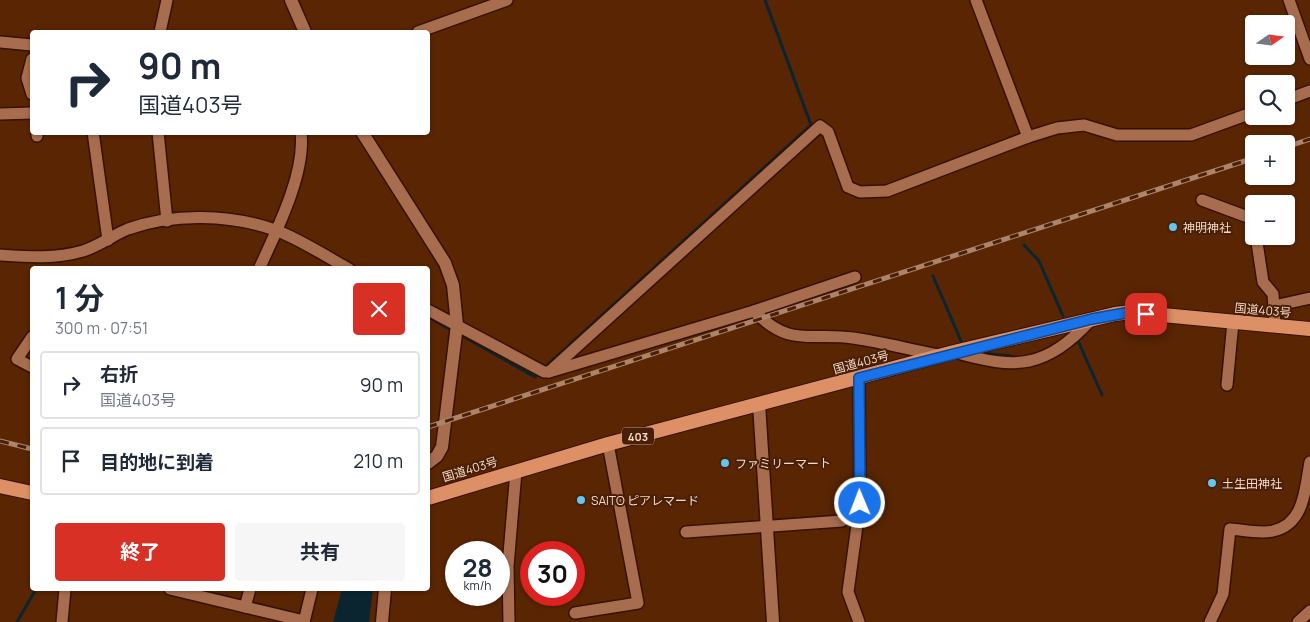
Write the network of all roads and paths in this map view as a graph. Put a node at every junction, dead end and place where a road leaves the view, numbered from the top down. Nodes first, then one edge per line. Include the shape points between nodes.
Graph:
1 (167, 0) edge
2 (292, 0) edge
3 (507, 0) edge
4 (976, 0) edge
5 (1288, 0) edge
6 (160, 30) edge
7 (304, 30) edge
8 (424, 30) edge
9 (0, 42) edge
10 (30, 44) edge
11 (1310, 59) edge
12 (30, 67) edge
13 (30, 88) edge
14 (1310, 91) edge
15 (1295, 97) edge
16 (30, 113) edge
17 (0, 114) edge
18 (1245, 115) edge
19 (93, 135) edge
20 (158, 135) edge
21 (301, 135) edge
22 (364, 135) edge
23 (1028, 137) junction
24 (1202, 200) dead end
25 (1245, 216) edge
26 (166, 221) junction
27 (276, 230) junction
28 (108, 240) junction
29 (1257, 245) edge
30 (0, 255) edge
31 (52, 263) edge
32 (260, 266) edge
33 (343, 266) edge
34 (855, 278) dead end
35 (1310, 298) edge
36 (1274, 306) junction
37 (430, 311) edge
38 (754, 312) junction
39 (1092, 319) junction
40 (1233, 322) junction
41 (456, 325) junction
42 (1275, 325) junction
43 (1310, 329) edge
44 (30, 340) edge
45 (947, 354) junction
46 (30, 366) edge
47 (549, 372) junction
48 (859, 378) junction
49 (1227, 385) dead end
50 (759, 404) junction
51 (608, 444) junction
52 (430, 461) edge
53 (1310, 462) edge
54 (516, 470) junction
55 (0, 486) edge
56 (30, 493) edge
57 (430, 497) edge
58 (842, 521) dead end
59 (767, 526) junction
60 (686, 532) dead end
61 (65, 591) edge
62 (178, 591) edge
63 (249, 591) edge
64 (312, 591) edge
65 (385, 591) edge
66 (245, 607) junction
67 (1310, 611) edge
68 (575, 613) dead end
69 (62, 622) edge
70 (304, 622) edge
71 (382, 622) edge
72 (509, 622) edge
73 (773, 622) edge
74 (858, 622) edge
75 (1210, 622) edge
76 (1298, 622) edge

1 - 6 street
2 - 7 street
3 - 8 street
4 - 23 street
5 - 11 street
9 - 10 street
12 - 13 street via 27,78
14 - 15 street
16 - 17 street
18 - 23 street via 1190,135 1117,135 1084,125 1057,128
19 - 28 street
20 - 26 street
21 - 27 street via 302,148 288,201
22 - 41 street via 445,263 453,285
23 - 47 street via 887,191 860,192 848,187 828,132 820,126
24 - 25 street
26 - 27 street via 220,218
26 - 28 street via 128,229
27 - 32 street
27 - 33 street
28 - 31 street
29 - 36 street via 1263,282 1273,294
30 - 31 street
34 - 38 street
35 - 36 street
36 - 42 street
37 - 41 street
38 - 45 street via 776,330 800,338 851,338
38 - 47 street
39 - 40 highway, 国道403号 / 403 via 1131,312
39 - 45 highway, 国道403号 / 403
39 - 45 street via 1068,344 1028,363
40 - 42 highway, 国道403号 / 403
40 - 49 street
41 - 47 street
41 - 52 street via 442,446
42 - 43 highway, 国道403号 / 403
44 - 46 street via 18,359
45 - 48 highway, 国道403号 / 403
48 - 50 highway, 国道403号 / 403
48 - 74 street via 860,503 848,592
50 - 51 highway, 国道403号 / 403
50 - 59 street
51 - 54 highway, 国道403号 / 403
51 - 68 street via 638,603
53 - 75 street via 1302,507 1294,519 1271,532 1230,529 1223,594
54 - 57 highway, 国道403号 / 403
54 - 72 street via 508,566
55 - 56 highway
58 - 59 street
59 - 60 street
59 - 73 street
61 - 69 street
62 - 66 street
63 - 66 street
64 - 70 street
65 - 71 street
66 - 70 street
67 - 76 street

